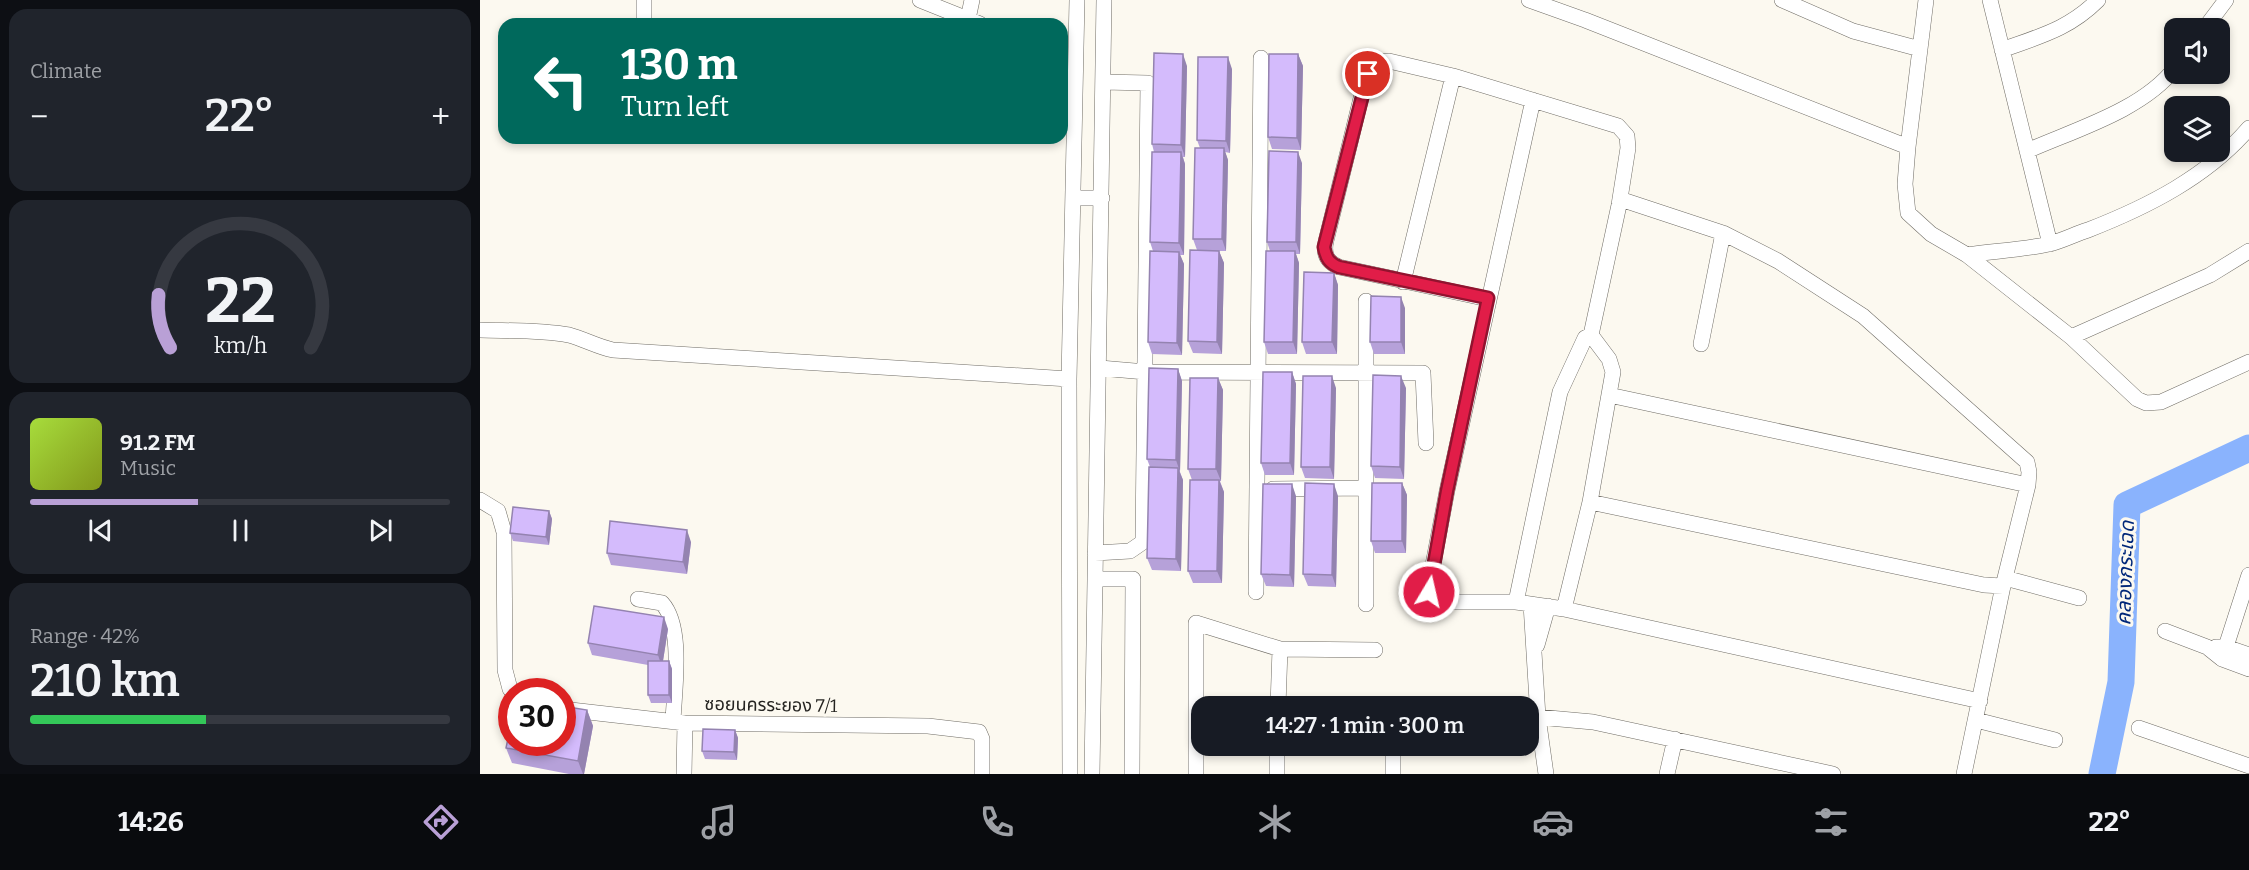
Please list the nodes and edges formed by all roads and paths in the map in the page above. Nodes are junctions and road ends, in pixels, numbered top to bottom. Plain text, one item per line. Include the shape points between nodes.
1 (644, 0) edge
2 (920, 0) edge
3 (972, 0) edge
4 (1077, 0) edge
5 (1104, 0) edge
6 (1529, 0) edge
7 (1782, 0) edge
8 (1926, 0) edge
9 (1990, 0) edge
10 (2098, 0) edge
11 (2226, 0) edge
12 (644, 18) edge
13 (964, 18) edge
14 (974, 18) edge
15 (2212, 18) edge
16 (1069, 45) edge
17 (1920, 50) junction
18 (2002, 50) junction
19 (1261, 58) dead end
20 (1453, 76) junction
21 (2164, 78) edge
22 (1103, 82) junction
23 (1533, 100) junction
24 (2249, 128) edge
25 (1908, 147) junction
26 (2027, 151) junction
27 (1073, 198) junction
28 (1102, 198) junction
29 (1620, 199) junction
30 (1723, 233) junction
31 (2050, 244) junction
32 (2249, 251) edge
33 (1967, 255) junction
34 (1403, 282) junction
35 (1488, 298) junction
36 (1366, 301) dead end
37 (480, 330) edge
38 (1591, 335) junction
39 (2071, 337) junction
40 (1701, 344) dead end
41 (2249, 362) edge
42 (1100, 368) junction
43 (1146, 372) junction
44 (1365, 372) junction
45 (1260, 373) junction
46 (1069, 379) junction
47 (1609, 394) junction
48 (1426, 443) dead end
49 (2028, 485) junction
50 (1366, 488) junction
51 (1258, 489) junction
52 (480, 500) edge
53 (1590, 502) junction
54 (1095, 553) junction
55 (2249, 575) edge
56 (1095, 579) junction
57 (2004, 582) junction
58 (1256, 592) dead end
59 (2079, 598) dead end
60 (638, 599) dead end
61 (1523, 603) junction
62 (1366, 604) dead end
63 (1548, 606) junction
64 (1564, 609) junction
65 (2165, 631) dead end
66 (1280, 649) junction
67 (1375, 650) dead end
68 (2224, 653) junction
69 (2249, 655) edge
70 (1534, 657) junction
71 (2249, 669) edge
72 (507, 678) edge
73 (1278, 696) edge
74 (1537, 696) edge
75 (1980, 701) junction
76 (576, 711) edge
77 (1539, 717) edge
78 (1976, 720) junction
79 (679, 722) junction
80 (1539, 724) edge
81 (2139, 728) dead end
82 (1675, 739) junction
83 (2055, 740) dead end
84 (1277, 756) edge
85 (1393, 756) edge
86 (2249, 766) edge
87 (1769, 767) edge
88 (684, 774) edge
89 (982, 774) edge
90 (1070, 774) edge
91 (1092, 774) edge
92 (1132, 774) edge
93 (1196, 774) edge
94 (1277, 774) edge
95 (1393, 774) edge
96 (1546, 774) edge
97 (1667, 774) edge
98 (1833, 774) edge
99 (1964, 774) edge

1 - 12 street
2 - 13 street
3 - 14 street
4 - 16 street
5 - 22 street
6 - 25 street
7 - 17 street via 1853,31
8 - 17 street
9 - 18 street
10 - 18 street via 2060,30
11 - 15 street
16 - 27 street
17 - 25 street
18 - 26 street
19 - 45 street
20 - 23 street
20 - 34 street
20 - 34 street via 1389,61 1372,65 1324,247 1334,265
21 - 26 street via 2122,109
22 - 28 street
22 - 43 street via 1148,83
23 - 29 street via 1618,126 1625,132 1628,148
23 - 35 street
24 - 31 street via 2214,163 2156,200
25 - 33 street via 1908,213 1931,234
26 - 31 street
27 - 28 street
27 - 46 street
28 - 42 street
29 - 30 street
29 - 38 street
30 - 40 street
30 - 49 street via 1778,261 1863,316 2021,454 2027,462
31 - 33 street
32 - 39 street via 2200,280
33 - 39 street
34 - 35 street
35 - 61 street via 1429,592 1430,598 1441,602
36 - 44 street
37 - 46 street via 557,333 613,350
38 - 47 street via 1609,359 1613,372
38 - 61 street via 1585,338 1560,392
39 - 41 street via 2125,389 2146,403 2161,402
42 - 43 street
42 - 54 street
43 - 45 street
43 - 54 street via 1143,542 1130,552
44 - 45 street
44 - 48 street via 1423,374
44 - 50 street
45 - 51 street
46 - 90 street
47 - 49 street
47 - 53 street
49 - 57 street
50 - 51 street
50 - 62 street
51 - 58 street
52 - 72 street via 498,511 504,532
53 - 57 street via 1984,585
53 - 64 street
54 - 56 street
55 - 68 street
56 - 91 street
56 - 92 street via 1133,579
57 - 59 street
57 - 75 street
60 - 79 street via 662,603 672,617
61 - 63 street
61 - 70 street
63 - 64 street
63 - 70 street
64 - 75 street
65 - 68 street
66 - 67 street
66 - 73 street
66 - 93 street via 1196,623
68 - 69 street
68 - 71 street
70 - 74 street
75 - 78 street
76 - 79 street, ซอยนครระยอง 7/1
77 - 82 street via 1593,722
78 - 83 street
78 - 99 street
79 - 88 street
79 - 89 street, ซอยนครระยอง 7/1 via 928,726 979,732
80 - 96 street
81 - 86 street
82 - 87 street
82 - 97 street
84 - 94 street
85 - 95 street
87 - 98 street

